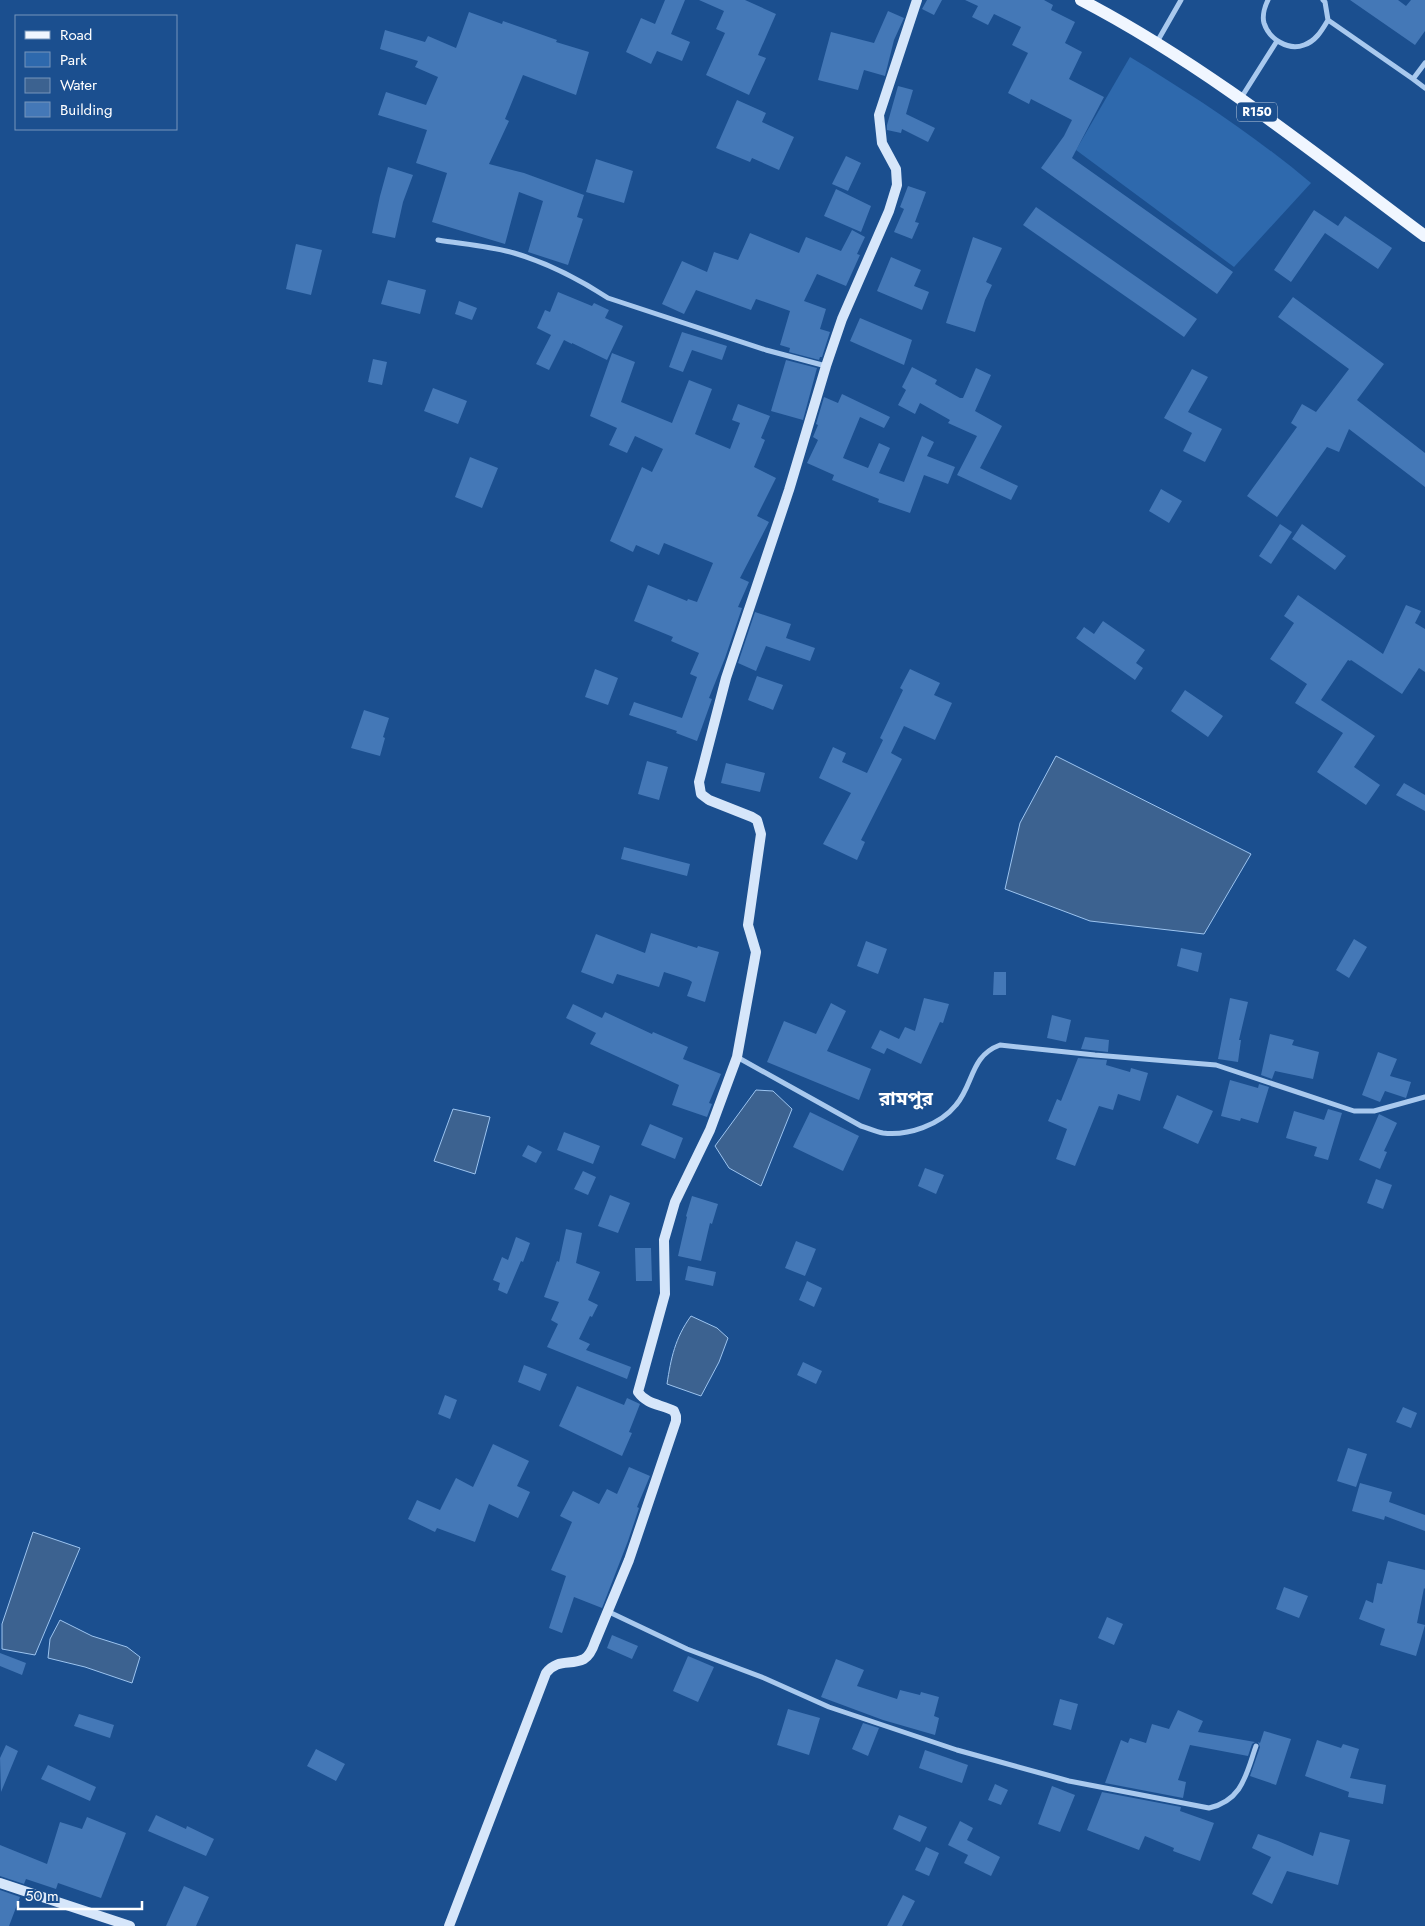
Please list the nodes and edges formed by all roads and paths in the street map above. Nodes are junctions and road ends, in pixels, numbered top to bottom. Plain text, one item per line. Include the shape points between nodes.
1 (917, 0) edge
2 (1081, 0) edge
3 (1181, 0) edge
4 (1268, 0) edge
5 (1323, 0) edge
6 (1100, 4) edge
7 (1328, 20) junction
8 (1277, 41) junction
9 (1157, 42) junction
10 (1425, 63) edge
11 (1413, 79) junction
12 (1425, 88) edge
13 (1240, 99) junction
14 (1425, 236) edge
15 (438, 240) dead end
16 (826, 366) junction
17 (737, 1057) junction
18 (1425, 1096) edge
19 (607, 1611) junction
20 (1256, 1746) dead end
21 (0, 1883) edge
22 (130, 1926) edge
23 (449, 1926) edge

1 - 16 main road via 879,115 882,143 896,169 897,185
2 - 6 main road, R150
3 - 9 street
4 - 8 street via 1264,22
5 - 7 street
6 - 9 main road, R150
7 - 8 street via 1317,37 1303,46 1288,46
7 - 11 street
8 - 13 street
9 - 13 main road, R150
10 - 11 street
11 - 12 street
13 - 14 main road, R150
15 - 16 street via 513,253 549,265 608,298 766,350
16 - 17 main road via 789,490 726,678 699,782 701,794 708,800 757,820 761,834 748,925 756,952
17 - 18 street via 861,1126 882,1133 905,1133 933,1124 957,1105 981,1057 1000,1044 1216,1066 1354,1111 1374,1111
17 - 19 main road via 710,1130 675,1202 664,1240 665,1294 638,1392 642,1398 674,1410 676,1421 629,1560
19 - 20 street via 687,1649 829,1707 957,1750 1069,1781 1209,1808 1222,1803 1242,1786
19 - 23 main road via 591,1652 584,1659 555,1664 546,1673
21 - 22 main road

